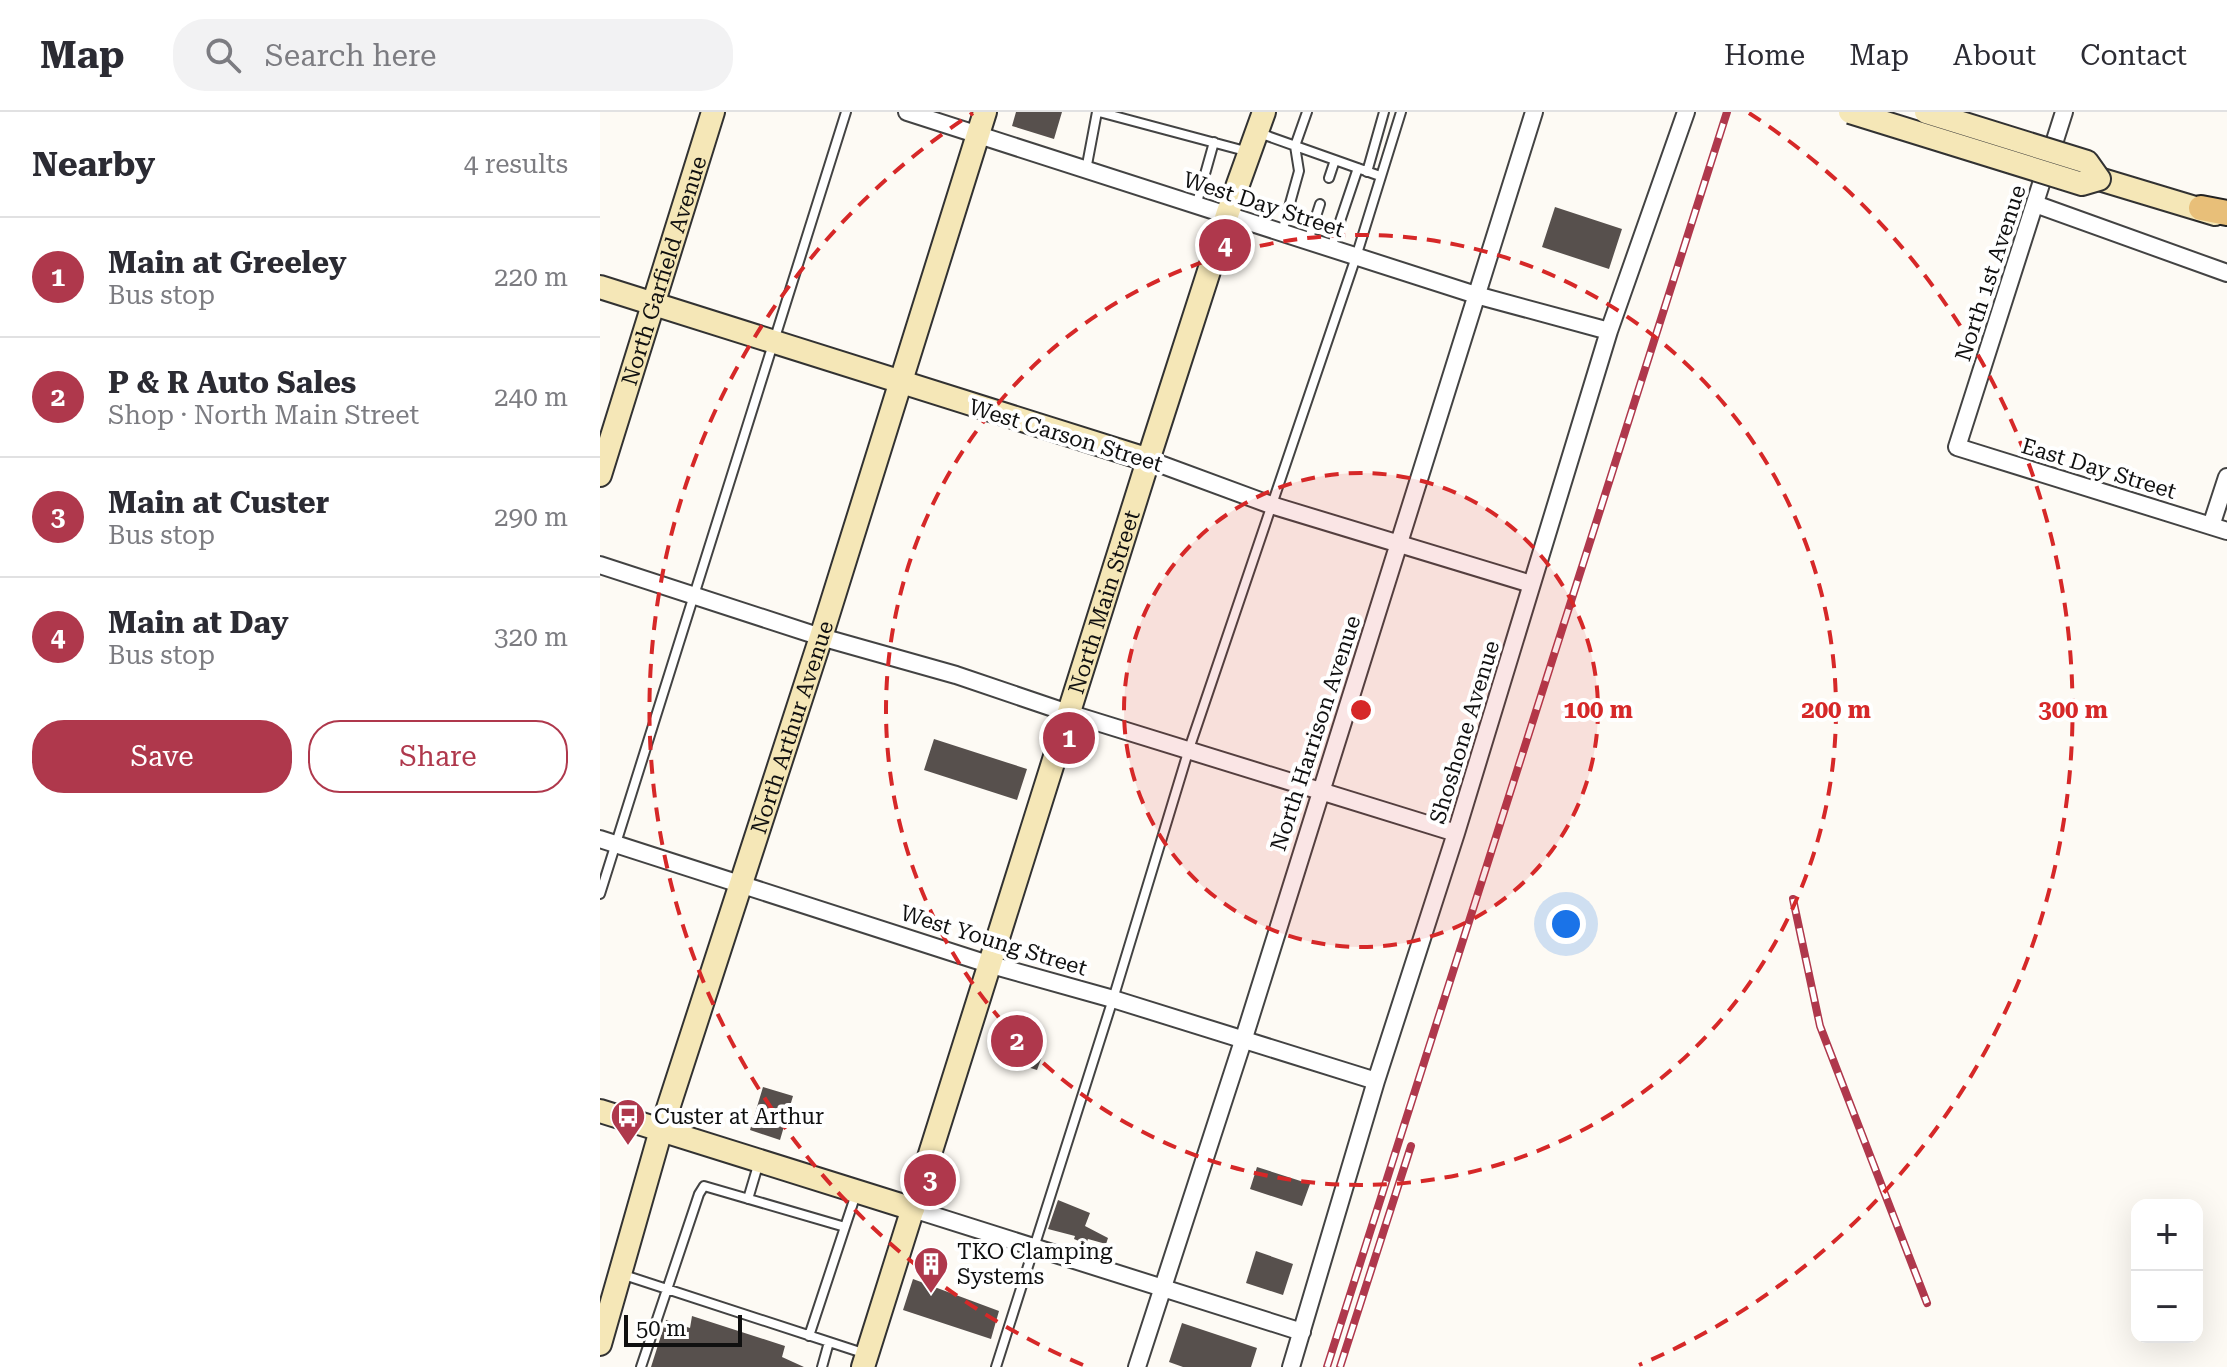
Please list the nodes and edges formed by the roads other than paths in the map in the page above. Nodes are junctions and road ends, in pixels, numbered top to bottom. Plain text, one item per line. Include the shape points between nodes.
1 (713, 112) edge
2 (846, 112) edge
3 (907, 112) edge
4 (985, 112) edge
5 (1098, 112) edge
6 (1307, 112) edge
7 (1384, 112) edge
8 (1401, 112) edge
9 (1534, 112) edge
10 (1686, 112) edge
11 (1850, 112) edge
12 (1926, 112) edge
13 (2064, 112) edge
14 (1256, 132) edge
15 (977, 136) junction
16 (1214, 142) junction
17 (1295, 146) junction
18 (1335, 160) junction
19 (1362, 170) junction
20 (1086, 171) junction
21 (1380, 176) junction
22 (1329, 178) dead end
23 (2099, 179) junction
24 (1320, 204) dead end
25 (2035, 204) junction
26 (1196, 206) junction
27 (2201, 208) junction
28 (2227, 213) edge
29 (1227, 215) junction
30 (2227, 219) edge
31 (1282, 232) junction
32 (1308, 241) junction
33 (1331, 248) junction
34 (1356, 257) junction
35 (2227, 273) edge
36 (600, 287) edge
37 (1476, 295) junction
38 (653, 304) junction
39 (1609, 331) junction
40 (774, 343) junction
41 (901, 384) junction
42 (1957, 447) joint
43 (1149, 460) junction
44 (600, 475) edge
45 (2227, 477) edge
46 (1271, 505) junction
47 (2219, 529) edge
48 (1398, 544) junction
49 (600, 565) edge
50 (1531, 584) junction
51 (694, 595) junction
52 (821, 637) junction
53 (1068, 713) junction
54 (1189, 749) junction
55 (1319, 792) junction
56 (1456, 833) junction
57 (608, 842) edge
58 (741, 884) junction
59 (600, 894) edge
60 (988, 964) junction
61 (1113, 999) junction
62 (1243, 1041) junction
63 (1376, 1081) junction
64 (600, 1111) edge
65 (661, 1130) junction
66 (759, 1162) junction
67 (857, 1192) junction
68 (748, 1199) junction
69 (913, 1209) junction
70 (845, 1227) junction
71 (1033, 1245) junction
72 (620, 1274) junction
73 (1163, 1288) junction
74 (666, 1290) junction
75 (1302, 1332) junction
76 (809, 1336) junction
77 (829, 1342) junction
78 (600, 1344) edge
79 (865, 1361) edge
80 (641, 1367) edge
81 (822, 1367) edge
82 (996, 1367) edge
83 (1137, 1367) edge
84 (1291, 1367) edge

1 - 38 main road, North Garfield Avenue
2 - 40 lane
3 - 15 street, West Day Street
4 - 15 main road, North Arthur Avenue
5 - 16 lane
5 - 20 lane
6 - 17 lane
7 - 19 lane
8 - 21 lane
9 - 37 street, North Harrison Avenue
10 - 39 street, Shoshone Avenue
11 - 23 main road, bridge via 2082,184
12 - 23 main road, bridge via 2087,162
13 - 25 street, North 1st Avenue
14 - 16 lane
14 - 17 lane
14 - 29 main road, North Main Street
15 - 20 street, West Day Street
15 - 41 main road, North Arthur Avenue
16 - 26 lane
17 - 18 lane
17 - 31 lane via 1299,171
18 - 19 lane
18 - 22 lane
19 - 21 lane
19 - 33 lane
20 - 26 street, West Day Street
21 - 34 lane
23 - 27 main road
24 - 32 lane
25 - 35 street
25 - 42 street, North 1st Avenue
26 - 29 street, West Day Street
27 - 28 main road
27 - 30 main road
29 - 31 street, West Day Street
29 - 43 main road, North Main Street
31 - 32 street, West Day Street
32 - 33 street, West Day Street
33 - 34 street, West Day Street
34 - 37 street, West Day Street
34 - 46 lane
36 - 38 main road, West Carson Street
37 - 39 street, West Day Street
37 - 48 street, North Harrison Avenue
38 - 40 main road, West Carson Street
38 - 44 main road, North Garfield Avenue
39 - 50 street, Shoshone Avenue
40 - 41 main road, West Carson Street
40 - 51 lane
41 - 43 main road, West Carson Street
41 - 52 main road, North Arthur Avenue
42 - 47 street, East Day Street
43 - 46 street, West Carson Street
43 - 53 main road, North Main Street
45 - 47 street
46 - 48 street, West Carson Street
46 - 54 lane
48 - 50 street, West Carson Street
48 - 55 street, North Harrison Avenue
49 - 51 street
50 - 56 street, Shoshone Avenue
51 - 52 street
51 - 57 lane
52 - 53 street
52 - 58 main road, North Arthur Avenue
53 - 54 street
53 - 60 main road, North Main Street
54 - 55 street
54 - 61 lane
55 - 56 street
55 - 62 street, North Harrison Avenue
56 - 63 street, Shoshone Avenue
57 - 58 street, West Young Street
57 - 59 lane
58 - 60 street, West Young Street
58 - 65 main road, North Arthur Avenue
60 - 61 street, West Young Street
60 - 69 main road, North Main Street
61 - 62 street, West Young Street
61 - 71 lane
62 - 63 street, West Young Street
62 - 73 street, North Harrison Avenue
63 - 75 street, Shoshone Avenue
64 - 65 main road
65 - 66 main road
65 - 72 main road, North Arthur Avenue
66 - 67 main road
66 - 68 lane
67 - 69 main road
67 - 70 lane
68 - 70 lane
68 - 74 lane via 704,1186
69 - 71 street
69 - 79 main road, North Main Street
70 - 76 lane
71 - 73 street
71 - 82 lane
72 - 74 lane
72 - 78 main road, North Arthur Avenue
73 - 75 street
73 - 83 street, North Harrison Avenue
74 - 76 lane
74 - 80 lane
75 - 84 street, Shoshone Avenue
76 - 77 lane
77 - 79 lane
77 - 81 lane

